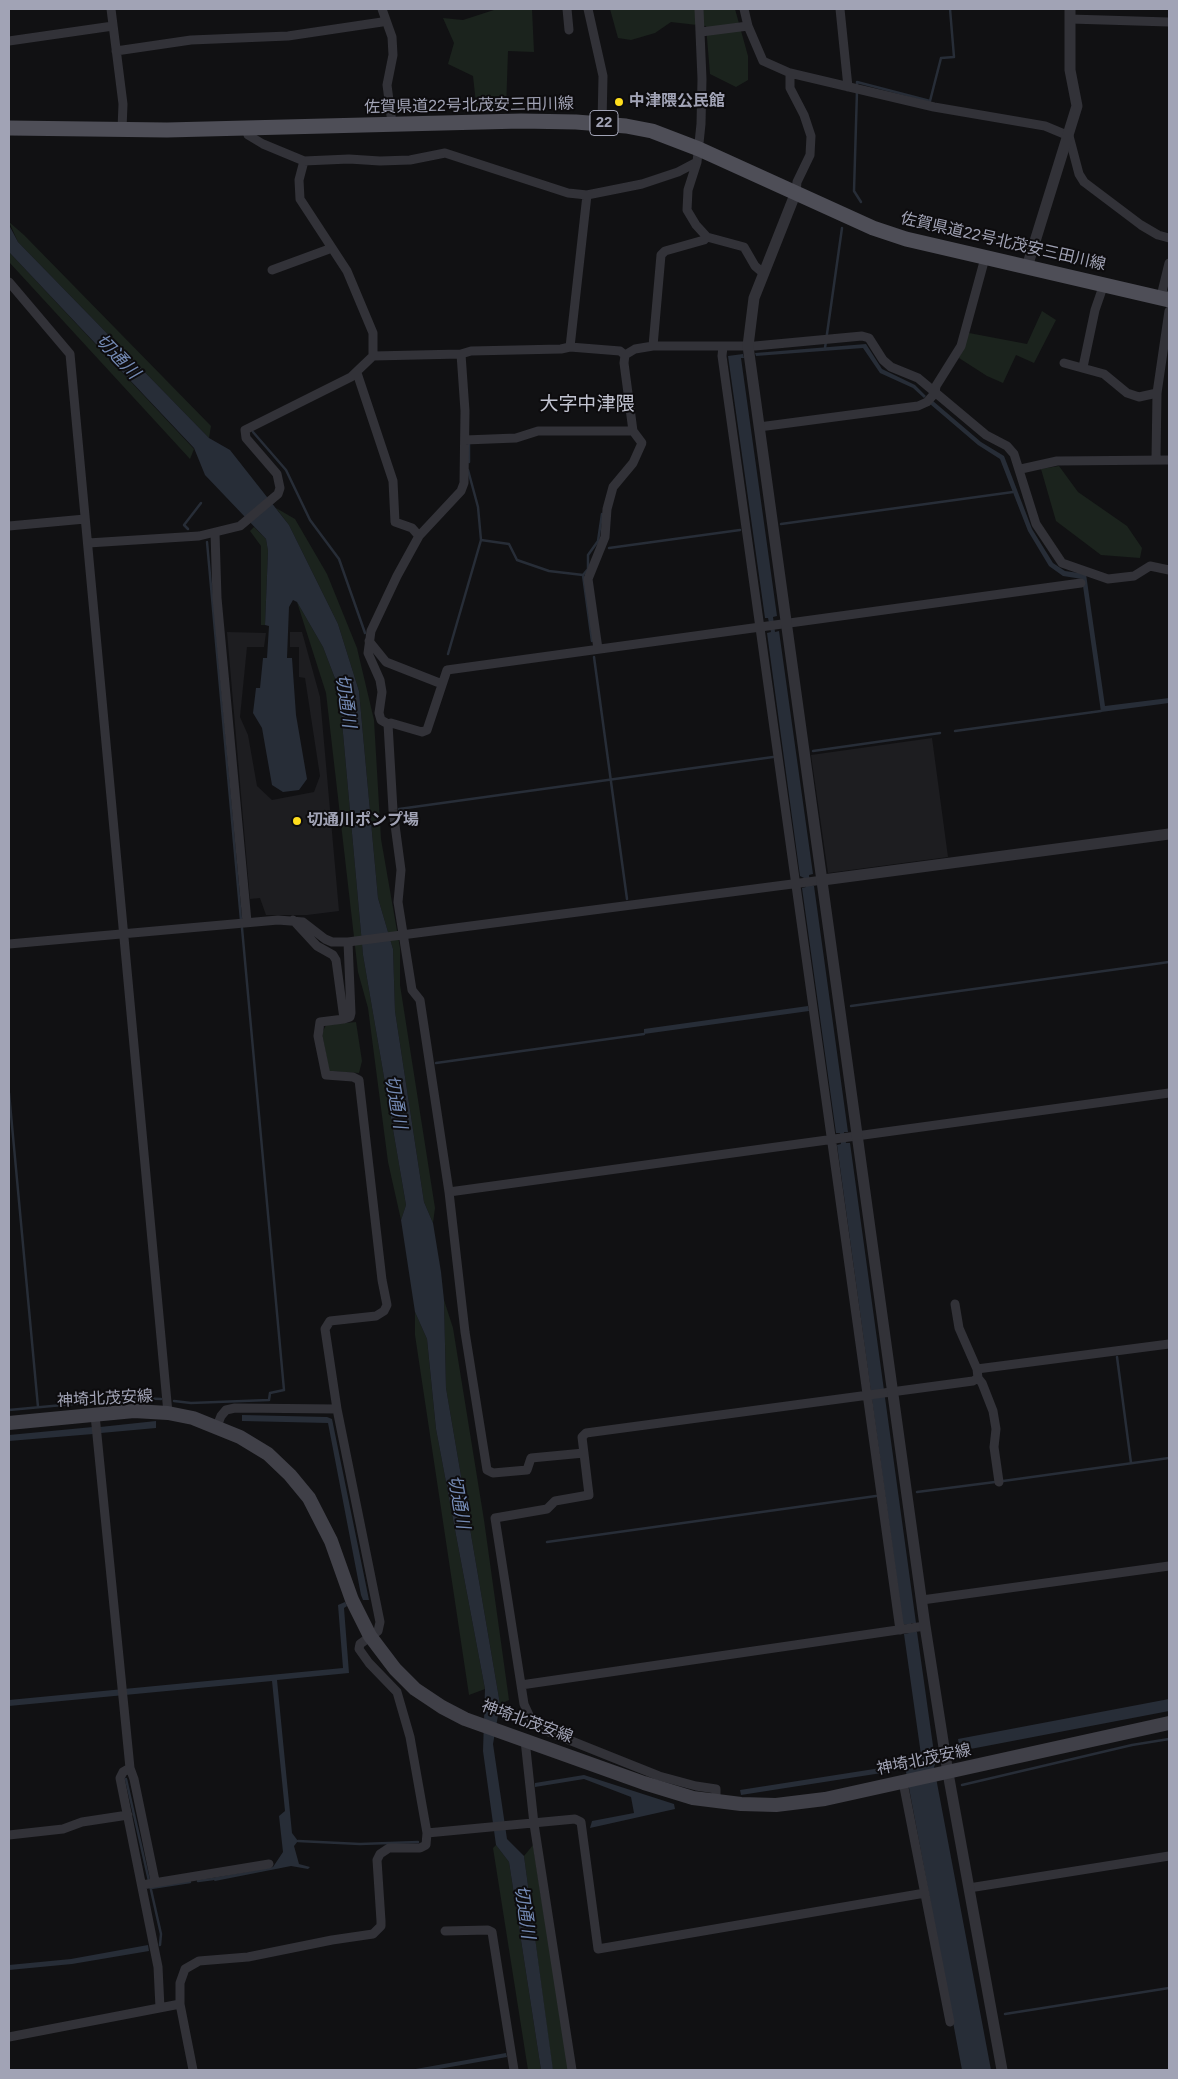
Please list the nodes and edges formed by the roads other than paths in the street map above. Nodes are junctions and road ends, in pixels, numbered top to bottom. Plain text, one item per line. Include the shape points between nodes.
1 (111, 9) edge
2 (382, 9) edge
3 (567, 9) edge
4 (588, 9) edge
5 (699, 9) edge
6 (744, 9) edge
7 (840, 9) edge
8 (1070, 14) edge
9 (385, 19) junction
10 (1169, 22) edge
11 (113, 26) junction
12 (748, 26) junction
13 (569, 30) dead end
14 (701, 32) junction
15 (9, 41) edge
16 (116, 51) junction
17 (790, 73) junction
18 (848, 87) junction
19 (392, 123) junction
20 (602, 123) junction
21 (9, 128) edge
22 (246, 128) junction
23 (122, 129) junction
24 (1069, 136) junction
25 (698, 156) junction
26 (304, 161) junction
27 (796, 192) junction
28 (587, 195) junction
29 (707, 237) junction
30 (1169, 238) edge
31 (332, 248) junction
32 (985, 258) junction
33 (1169, 262) edge
34 (1027, 267) junction
35 (272, 270) dead end
36 (762, 272) junction
37 (9, 282) edge
38 (1104, 284) junction
39 (1169, 299) edge
40 (1169, 311) edge
41 (570, 346) junction
42 (652, 346) junction
43 (723, 346) junction
44 (748, 346) junction
45 (461, 354) junction
46 (625, 355) junction
47 (373, 356) junction
48 (1064, 363) dead end
49 (1083, 367) junction
50 (357, 373) junction
51 (1162, 387) edge
52 (931, 398) junction
53 (759, 427) junction
54 (633, 431) junction
55 (465, 440) junction
56 (1156, 459) junction
57 (1169, 460) edge
58 (1020, 469) junction
59 (85, 519) junction
60 (9, 526) edge
61 (215, 533) junction
62 (419, 536) junction
63 (88, 543) junction
64 (1169, 570) edge
65 (1082, 583) dead end
66 (773, 625) junction
67 (369, 641) junction
68 (598, 649) junction
69 (442, 684) junction
70 (388, 724) junction
71 (1169, 834) edge
72 (823, 880) junction
73 (803, 882) junction
74 (293, 920) junction
75 (247, 922) junction
76 (124, 934) junction
77 (402, 935) junction
78 (349, 942) junction
79 (9, 944) edge
80 (344, 1019) junction
81 (1169, 1093) edge
82 (843, 1137) junction
83 (449, 1192) junction
84 (955, 1304) dead end
85 (1169, 1344) edge
86 (978, 1373) junction
87 (889, 1392) junction
88 (868, 1395) junction
89 (337, 1409) junction
90 (168, 1413) junction
91 (9, 1423) edge
92 (96, 1425) junction
93 (217, 1426) junction
94 (584, 1453) junction
95 (999, 1482) dead end
96 (1169, 1566) edge
97 (922, 1600) junction
98 (925, 1626) junction
99 (907, 1629) junction
100 (370, 1636) junction
101 (521, 1685) junction
102 (1169, 1724) edge
103 (525, 1740) junction
104 (130, 1768) junction
105 (944, 1774) junction
106 (903, 1782) junction
107 (716, 1802) junction
108 (128, 1815) junction
109 (534, 1824) junction
110 (427, 1833) junction
111 (9, 1835) edge
112 (1169, 1856) edge
113 (269, 1864) dead end
114 (149, 1883) junction
115 (969, 1888) junction
116 (925, 1893) junction
117 (445, 1931) dead end
118 (180, 2004) junction
119 (160, 2008) junction
120 (950, 2022) dead end
121 (9, 2037) edge
122 (193, 2070) edge
123 (514, 2070) edge
124 (572, 2070) edge
125 (1002, 2070) edge

1 - 11 street
2 - 9 street
3 - 13 street
4 - 20 street via 603,76
5 - 14 street
6 - 12 street
7 - 18 street
8 - 10 street
8 - 24 street via 1070,70 1077,106
9 - 16 street via 288,36 191,40
9 - 19 street via 392,46 387,85
11 - 15 street
11 - 16 street
12 - 14 street
12 - 17 street via 763,61
14 - 25 street
16 - 23 street via 123,104
17 - 18 street
17 - 27 street via 790,88 811,136 810,155 797,182
18 - 24 street via 934,107 1046,126
19 - 20 main road, 佐賀県道22号北茂安三田川線 / 22
19 - 22 main road, 佐賀県道22号北茂安三田川線 / 22
20 - 25 main road, 佐賀県道22号北茂安三田川線 / 22 via 652,131
21 - 23 main road, 佐賀県道22号北茂安三田川線 / 22
22 - 23 main road, 佐賀県道22号北茂安三田川線 / 22
22 - 26 street via 248,135 263,144
24 - 30 street via 1084,182 1141,225
24 - 34 street
25 - 27 main road, 佐賀県道22号北茂安三田川線 / 22
25 - 28 street via 678,172 642,184
25 - 29 street via 688,190 687,210
26 - 28 street via 390,161 445,153 568,193
26 - 31 street via 299,180 300,199
27 - 32 main road, 佐賀県道22号北茂安三田川線 / 22 via 873,228
27 - 36 street
28 - 41 street
29 - 36 street via 744,247
29 - 42 street via 661,255
31 - 35 street
31 - 47 street via 347,271 369,320 373,333
32 - 34 main road, 佐賀県道22号北茂安三田川線 / 22
32 - 52 street via 961,346
33 - 39 street via 1162,292
34 - 38 main road, 佐賀県道22号北茂安三田川線 / 22
36 - 44 street via 754,298
37 - 59 street via 70,354
38 - 39 main road, 佐賀県道22号北茂安三田川線 / 22
38 - 49 street
40 - 51 street
41 - 45 street
41 - 46 street
42 - 43 street
42 - 46 street via 635,349
43 - 44 street
43 - 66 street via 722,356
44 - 52 street via 862,336 869,338 882,360 891,367 918,378
44 - 53 street
45 - 47 street
45 - 55 street
46 - 54 street
47 - 50 street
48 - 49 street
49 - 51 street via 1104,374 1128,393 1139,397
50 - 61 street via 245,430 246,438 277,474 280,488 278,494 240,526
50 - 62 street via 393,481 395,522 412,528
51 - 56 street
52 - 53 street via 918,406
52 - 58 street via 1007,446
53 - 66 street
54 - 55 street via 538,431 516,438
54 - 68 street via 642,443 633,463 613,487 605,537 588,579
55 - 62 street via 461,491
56 - 57 street
56 - 58 street via 1057,461
58 - 64 street via 1036,524 1062,563 1108,579 1134,576 1150,566
59 - 60 street
59 - 63 street
61 - 63 street
61 - 75 street via 217,598
62 - 67 street via 396,576
63 - 76 street
65 - 66 street
66 - 68 street
66 - 72 street
66 - 73 street
67 - 69 street via 386,662
67 - 70 street via 368,653 382,692 379,713 381,720
68 - 69 street via 448,670
69 - 70 street via 427,730 422,732
70 - 77 street via 393,810 401,870 398,902
71 - 72 street
72 - 73 street
72 - 82 street
73 - 77 street
73 - 82 street
74 - 75 street
74 - 78 street via 303,922 332,942
74 - 80 street via 317,946 336,960
75 - 76 street
76 - 79 street
76 - 90 street
77 - 78 street
77 - 83 street via 412,990 420,1000
78 - 80 street via 351,1013 350,1018
80 - 89 street via 320,1022 318,1036 326,1075 359,1080 387,1305 384,1312 376,1316 326,1324
81 - 82 street
82 - 83 street
82 - 87 street
82 - 88 street
83 - 94 street via 465,1332 488,1470 493,1473 527,1470 531,1458
84 - 86 street via 958,1328
85 - 86 street
86 - 87 street via 973,1381
86 - 95 street via 993,1411
87 - 88 street
87 - 97 street
88 - 94 street via 586,1433 582,1437
88 - 99 street
89 - 93 street via 235,1408 220,1416
89 - 100 street via 380,1622 378,1631
90 - 92 main road, 神埼北茂安線 via 134,1411
90 - 93 main road, 神埼北茂安線
91 - 92 main road, 神埼北茂安線
92 - 104 street
93 - 100 main road, 神埼北茂安線 via 268,1454 309,1498 331,1541 355,1607
94 - 101 street via 589,1495 556,1501 547,1509 495,1518
96 - 97 street
97 - 98 street
98 - 99 street
98 - 105 street
99 - 101 street
100 - 103 main road, 神埼北茂安線 via 395,1669 442,1707
100 - 110 street via 359,1649 397,1692 410,1737
101 - 107 street via 524,1704 534,1726 659,1776 716,1789
102 - 105 main road, 神埼北茂安線
103 - 107 main road, 神埼北茂安線 via 644,1783
103 - 109 street
104 - 108 street via 120,1778
104 - 114 street
105 - 106 main road, 神埼北茂安線
105 - 115 street
106 - 107 main road, 神埼北茂安線 via 786,1804
106 - 116 street
108 - 111 street via 82,1822 63,1829
108 - 114 street
109 - 110 street
109 - 116 street via 575,1819 582,1822 598,1949
109 - 124 street
110 - 118 street via 426,1844 420,1848 389,1848 380,1854 377,1860 381,1926 374,1934 190,1964 182,1974
112 - 115 street
113 - 114 street
114 - 119 street
115 - 125 street
116 - 120 street
117 - 123 street via 492,1932
118 - 119 street
118 - 122 street
119 - 121 street

